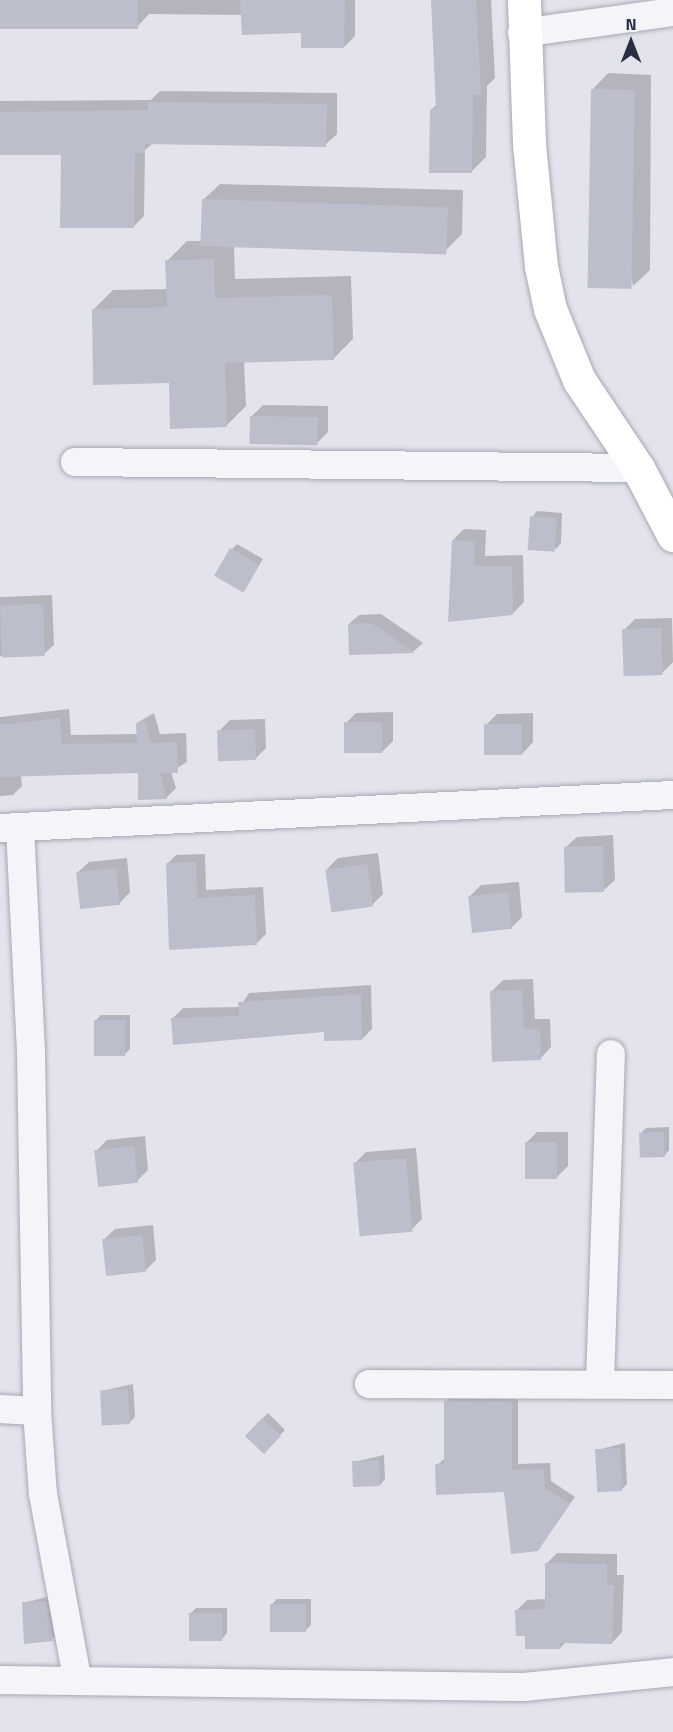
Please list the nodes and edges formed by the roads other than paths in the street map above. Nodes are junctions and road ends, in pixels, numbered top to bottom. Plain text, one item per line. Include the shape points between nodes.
1 (524, 0) edge
2 (673, 12) edge
3 (522, 33) junction
4 (75, 462) dead end
5 (638, 468) junction
6 (673, 535) edge
7 (673, 795) edge
8 (10, 827) edge
9 (611, 1054) dead end
10 (600, 1383) junction
11 (369, 1384) dead end
12 (673, 1385) edge
13 (0, 1409) edge
14 (37, 1411) junction
15 (673, 1672) edge
16 (77, 1677) junction
17 (0, 1680) edge

1 - 3 street
2 - 3 street
3 - 5 street via 535,217 550,309 579,380
4 - 5 street
5 - 6 street
7 - 8 street
8 - 14 street via 30,1021
9 - 10 street
10 - 11 street
10 - 12 street
13 - 14 street
14 - 16 street via 43,1494
15 - 16 street via 524,1688
16 - 17 street

